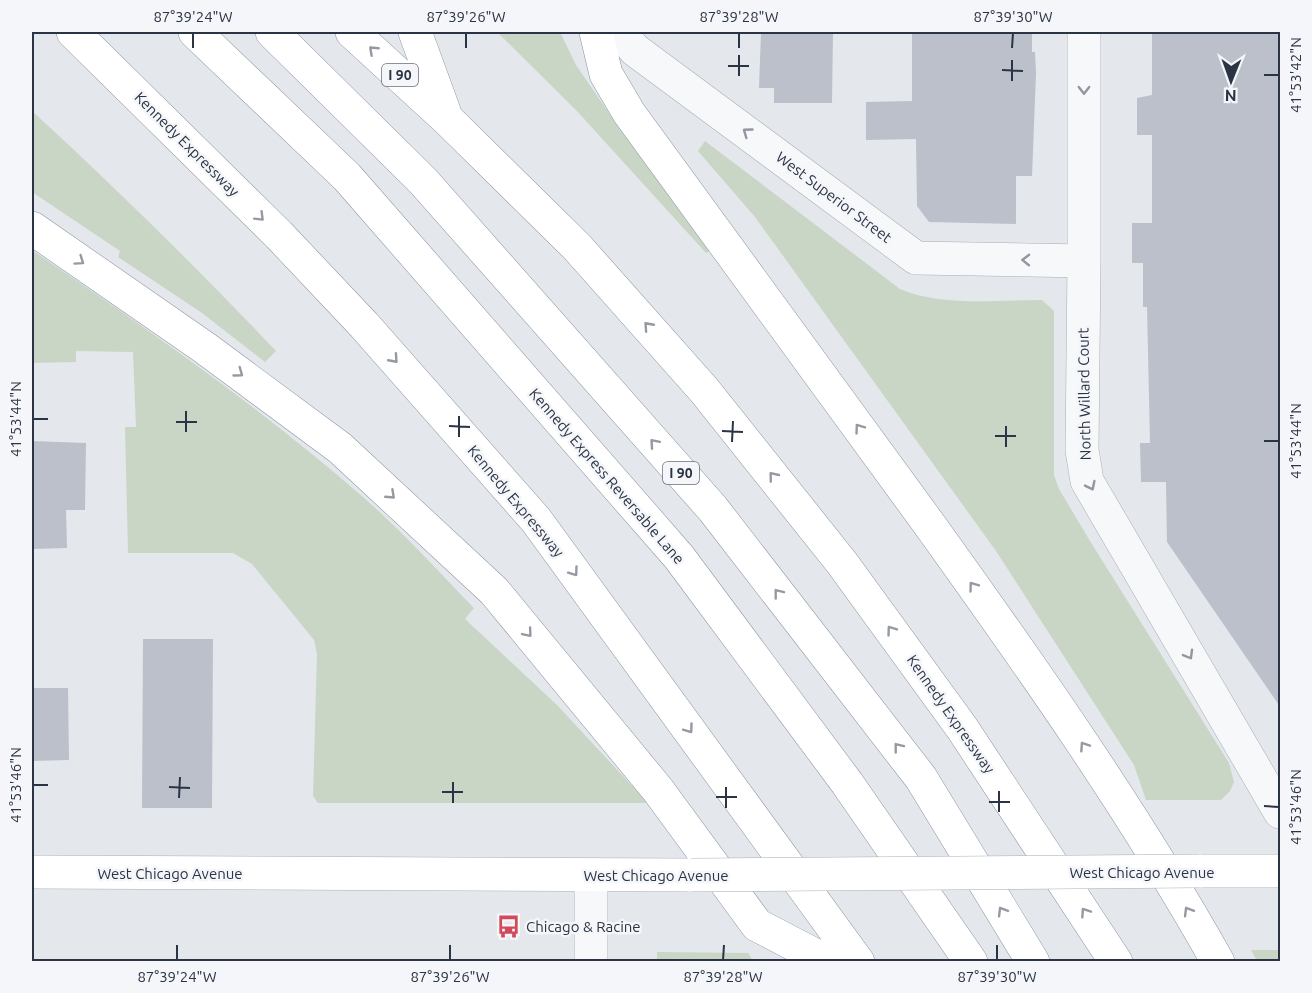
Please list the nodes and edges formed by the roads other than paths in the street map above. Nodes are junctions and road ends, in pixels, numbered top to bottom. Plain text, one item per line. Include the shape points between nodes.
1 (195, 32) edge
2 (272, 32) edge
3 (352, 32) edge
4 (415, 32) edge
5 (596, 32) edge
6 (620, 32) edge
7 (1084, 32) edge
8 (72, 35) edge
9 (447, 118) junction
10 (32, 228) edge
11 (1084, 261) junction
12 (1281, 812) edge
13 (1281, 871) edge
14 (32, 872) edge
15 (591, 875) junction
16 (591, 962) edge
17 (828, 962) edge
18 (858, 962) edge
19 (971, 962) edge
20 (1033, 962) edge
21 (1116, 962) edge
22 (1218, 962) edge

1 - 19 main road, Kennedy Express Reversable Lane via 347,177 679,557 847,783
20 -> 2 main road, I 90 via 921,778 713,509 423,181
9 -> 3 main road, Kennedy Expressway / I 90
4 - 9 main road
22 -> 5 main road via 1139,830 1026,660 629,113 606,74
11 -> 6 street, West Superior Street via 916,258 635,50
7 -> 11 street, North Willard Court
8 -> 18 main road, Kennedy Expressway via 279,235 536,520
21 -> 9 main road, Kennedy Expressway / I 90 via 962,728 806,517 704,390 577,247
10 -> 17 main road via 340,448 494,591 658,790 757,925
11 -> 12 street, North Willard Court via 1082,450 1087,481
13 - 15 main road, West Chicago Avenue, bridge
14 - 15 main road, West Chicago Avenue
15 - 16 street

